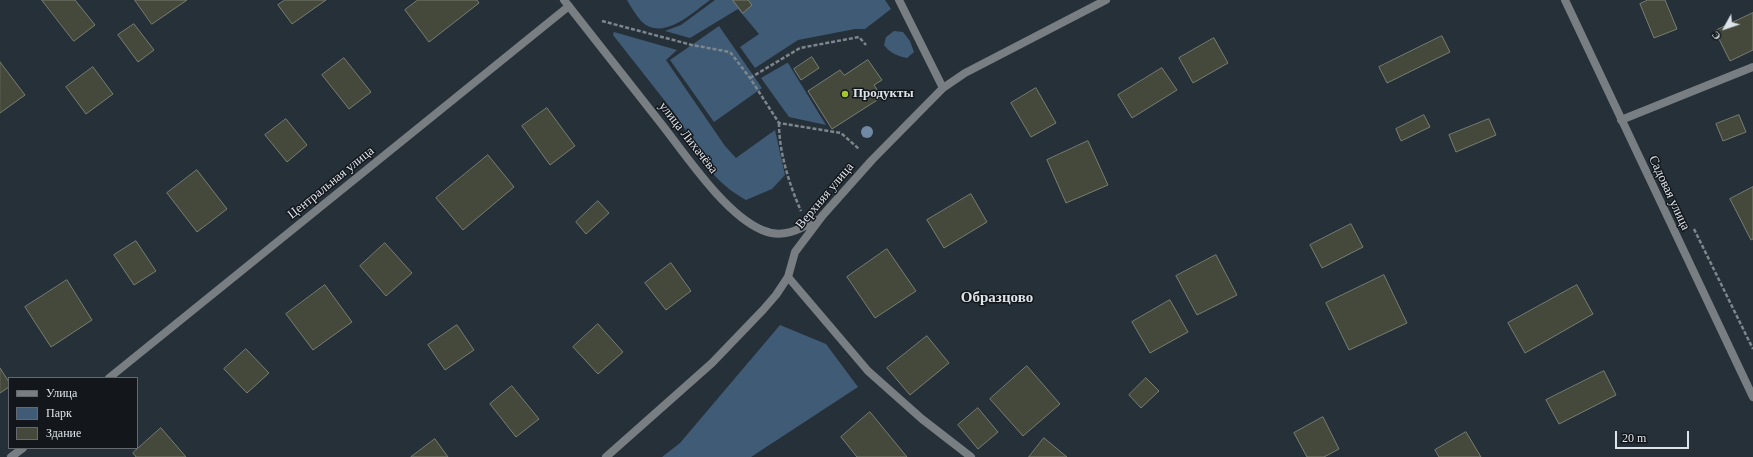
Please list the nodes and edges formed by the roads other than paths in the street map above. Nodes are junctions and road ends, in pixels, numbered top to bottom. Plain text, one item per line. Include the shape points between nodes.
1 (899, 0) edge
2 (1106, 0) edge
3 (1565, 0) edge
4 (566, 3) edge
5 (1753, 67) edge
6 (943, 88) junction
7 (1621, 120) junction
8 (822, 215) junction
9 (788, 276) junction
10 (110, 377) edge
11 (1753, 396) edge
12 (22, 449) edge
13 (12, 457) edge
14 (606, 457) edge
15 (971, 457) edge

1 - 6 street
2 - 6 street, Верхняя улица via 965,73
3 - 7 street, Садовая улица
4 - 8 street, улица Лихачёва via 714,191 750,224 764,231 790,233
4 - 10 street, Центральная улица
5 - 7 street
6 - 8 street, Верхняя улица
7 - 11 street, Садовая улица
8 - 9 street, Верхняя улица via 795,252
9 - 14 street, Верхняя улица via 763,310 712,363
9 - 15 street via 868,371 922,419
12 - 13 street

